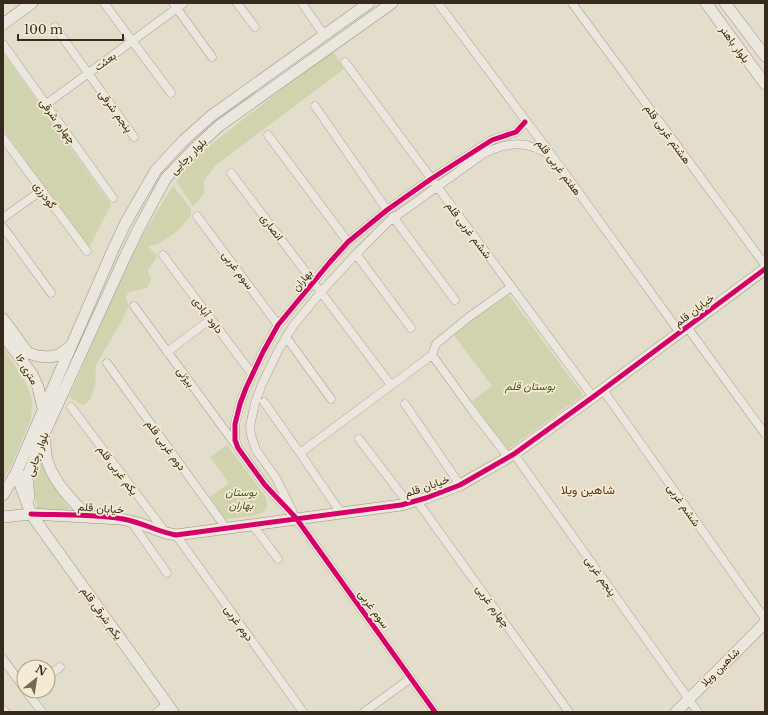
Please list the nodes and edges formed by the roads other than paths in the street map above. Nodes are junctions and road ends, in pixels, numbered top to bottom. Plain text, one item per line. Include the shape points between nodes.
1 (32, 3) edge
2 (104, 3) edge
3 (184, 3) edge
4 (237, 3) edge
5 (302, 3) edge
6 (369, 3) edge
7 (392, 3) edge
8 (438, 3) edge
9 (572, 3) edge
10 (706, 3) edge
11 (726, 3) edge
12 (175, 6) edge
13 (3, 24) edge
14 (55, 27) dead end
15 (255, 28) dead end
16 (324, 35) junction
17 (132, 41) junction
18 (3, 44) edge
19 (765, 56) edge
20 (212, 58) dead end
21 (345, 62) dead end
22 (88, 73) junction
23 (765, 84) edge
24 (171, 93) dead end
25 (45, 105) junction
26 (315, 106) dead end
27 (525, 122) junction
28 (268, 135) dead end
29 (134, 136) dead end
30 (3, 138) edge
31 (552, 157) junction
32 (156, 170) junction
33 (231, 172) dead end
34 (166, 178) junction
35 (431, 179) junction
36 (437, 187) junction
37 (42, 190) junction
38 (113, 198) dead end
39 (387, 210) junction
40 (197, 216) dead end
41 (393, 217) junction
42 (3, 218) edge
43 (3, 228) edge
44 (348, 242) junction
45 (87, 251) dead end
46 (356, 254) junction
47 (163, 255) dead end
48 (765, 265) edge
49 (765, 269) edge
50 (314, 282) junction
51 (511, 287) junction
52 (321, 292) junction
53 (51, 293) dead end
54 (455, 300) dead end
55 (134, 306) dead end
56 (3, 319) edge
57 (211, 319) junction
58 (278, 325) junction
59 (411, 328) dead end
60 (683, 330) junction
61 (3, 334) edge
62 (286, 337) junction
63 (71, 346) junction
64 (167, 352) junction
65 (432, 355) junction
66 (106, 363) dead end
67 (252, 374) junction
68 (391, 385) junction
69 (602, 390) junction
70 (593, 397) junction
71 (331, 399) dead end
72 (264, 402) dead end
73 (405, 404) dead end
74 (71, 407) dead end
75 (43, 408) junction
76 (45, 432) junction
77 (765, 434) edge
78 (359, 439) dead end
79 (238, 448) junction
80 (300, 453) junction
81 (511, 455) junction
82 (16, 473) junction
83 (28, 477) junction
84 (276, 478) junction
85 (265, 485) junction
86 (460, 485) junction
87 (3, 495) edge
88 (413, 502) junction
89 (31, 514) junction
90 (341, 514) junction
91 (87, 516) junction
92 (3, 517) edge
93 (296, 518) junction
94 (130, 520) junction
95 (252, 524) junction
96 (226, 528) junction
97 (171, 534) junction
98 (278, 559) dead end
99 (167, 573) dead end
100 (765, 619) edge
101 (765, 623) edge
102 (3, 660) edge
103 (60, 667) dead end
104 (56, 670) edge
105 (16, 677) edge
106 (411, 678) junction
107 (33, 699) edge
108 (689, 699) junction
109 (170, 708) edge
110 (3, 709) edge
111 (5, 712) edge
112 (42, 712) edge
113 (157, 712) edge
114 (303, 712) edge
115 (364, 712) edge
116 (435, 712) edge
117 (569, 712) edge
118 (676, 712) edge
119 (698, 712) edge

1 - 13 main road
2 - 17 street
3 - 12 street, بعثت
4 - 15 street
5 - 16 street
6 - 16 main road, بلوار رجایی
7 - 34 main road, بلوار رجایی via 219,126
8 - 27 street, هفتم غربی قلم
9 - 48 street, هشتم غربی قلم
10 - 23 main road, بلوار باهنر
11 - 19 main road, بلوار باهنر
12 - 17 street, بعثت
12 - 20 street
14 - 22 street, پنجم شرقی
16 - 32 main road, بلوار رجایی via 211,116
17 - 22 street, بعثت
17 - 24 street
18 - 25 street, چهارم شرقی
21 - 35 street, ششم غربی قلم
22 - 25 street, بعثت
22 - 29 street, پنجم شرقی
25 - 38 street, چهارم شرقی
26 - 39 street
27 - 31 street, هفتم غربی قلم
27 - 35 street, بهاران via 516,132 492,140
28 - 44 street
30 - 37 street, گودرزی
31 - 36 street, بهاران via 530,145 496,148 483,154
31 - 60 street, هفتم غربی قلم
32 - 34 main road
32 - 63 main road, بلوار رجایی via 126,222
33 - 50 street, انصاری
34 - 76 main road, بلوار رجایی via 140,226
35 - 36 street, ششم غربی قلم
35 - 39 street, بهاران
36 - 41 street, بهاران
36 - 51 street, ششم غربی قلم
37 - 42 street
37 - 45 street, گودرزی
39 - 44 street, بهاران
40 - 58 street, سوم غربی
41 - 46 street, بهاران
41 - 54 street
43 - 53 street
44 - 50 street, بهاران
46 - 52 street, بهاران
46 - 59 street
47 - 57 street, داود آبادی
49 - 60 main road, خیابان قلم
50 - 52 street, انصاری
50 - 58 street, بهاران
51 - 65 street via 436,344
51 - 70 street, ششم غربی قلم
52 - 62 street, بهاران
52 - 68 street
55 - 64 street, بیژنی
56 - 63 main road, ۱۶ متری via 28,353 49,357
57 - 64 street
57 - 67 street, داود آبادی
58 - 67 street, بهاران
60 - 69 main road, خیابان قلم
60 - 77 street, هفتم غربی قلم
61 - 75 main road, ۱۶ متری via 32,374
62 - 71 street
62 - 84 street, بهاران via 262,384 250,426 256,450
63 - 75 main road, بلوار رجایی
64 - 79 street, بیژنی
65 - 68 street
65 - 81 street, پنجم غربی via 472,410
66 - 96 street, دوم غربی قلم
67 - 79 street, بهاران via 236,420 234,433
68 - 80 street
69 - 70 main road, خیابان قلم
69 - 100 street, ششم غربی
70 - 81 main road, خیابان قلم
72 - 80 street
73 - 86 street
74 - 97 street, یکم غربی قلم
75 - 82 main road, بلوار رجایی
76 - 83 main road, بلوار رجایی
76 - 91 main road via 46,455 53,475
78 - 88 street
79 - 85 street, بهاران
80 - 90 street
81 - 86 main road, خیابان قلم
81 - 108 street, پنجم غربی
82 - 83 main road
82 - 87 main road
82 - 89 main road, بلوار رجایی
83 - 89 main road, بلوار رجایی
84 - 85 street via 274,486
84 - 93 street, بهاران
85 - 93 street, بهاران
86 - 88 main road, خیابان قلم
88 - 90 main road, خیابان قلم
88 - 117 street, چهارم غربی
89 - 91 main road, خیابان قلم
89 - 92 main road, خیابان قلم
89 - 109 main road, یکم شرقی قلم
90 - 93 main road, خیابان قلم
91 - 94 main road, خیابان قلم
93 - 95 main road, خیابان قلم
93 - 106 street, سوم غربی
94 - 97 main road, خیابان قلم
94 - 99 street
95 - 96 main road, خیابان قلم
95 - 98 street
96 - 97 main road, خیابان قلم
97 - 114 street, دوم غربی
101 - 108 main road, شاهین ویلا
102 - 105 street
103 - 104 street
106 - 115 street
106 - 116 street, سوم غربی
107 - 112 street
108 - 118 main road, شاهین ویلا
108 - 119 street, پنجم غربی
109 - 113 street
110 - 111 street

